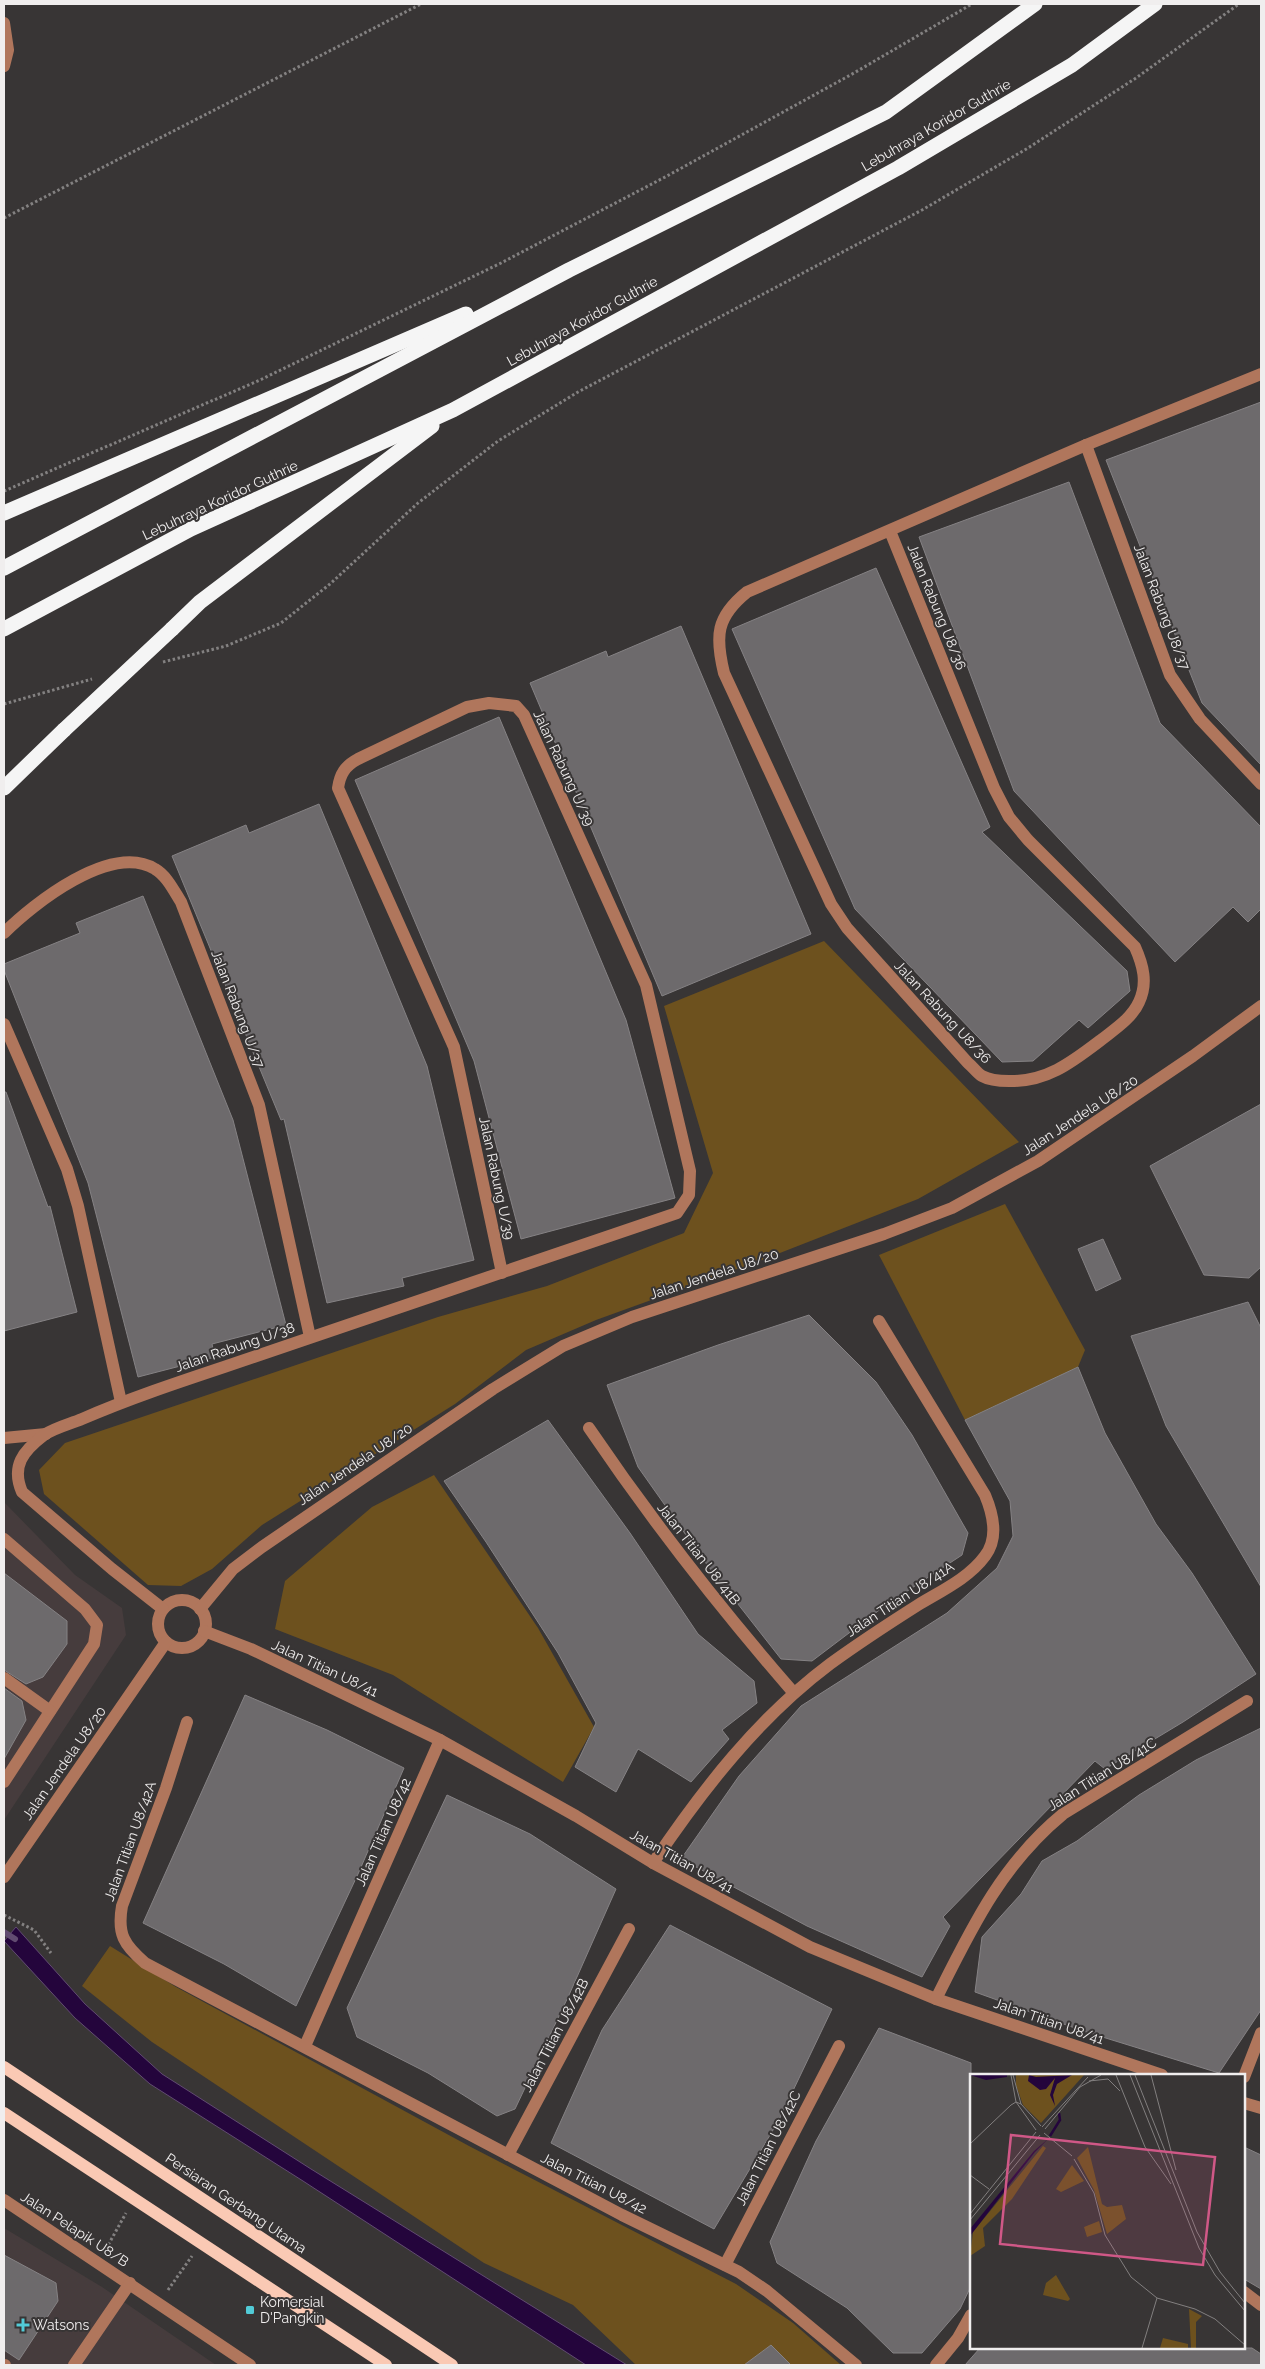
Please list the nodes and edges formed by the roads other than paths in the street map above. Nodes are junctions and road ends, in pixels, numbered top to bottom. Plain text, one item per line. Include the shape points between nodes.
1 (1035, 4) edge
2 (1156, 4) edge
3 (4, 23) edge
4 (4, 66) edge
5 (569, 270) junction
6 (1261, 374) edge
7 (453, 410) junction
8 (1086, 445) junction
9 (4, 512) edge
10 (890, 531) junction
11 (4, 568) edge
12 (4, 629) edge
13 (1261, 784) edge
14 (4, 788) edge
15 (4, 933) edge
16 (1261, 1006) edge
17 (4, 1024) edge
18 (677, 1214) joint
19 (502, 1273) junction
20 (879, 1320) dead end
21 (310, 1337) junction
22 (121, 1402) junction
23 (589, 1428) dead end
24 (46, 1434) junction
25 (4, 1438) edge
26 (4, 1539) edge
27 (200, 1609) junction
28 (163, 1610) junction
29 (204, 1631) junction
30 (166, 1642) junction
31 (4, 1678) edge
32 (793, 1692) junction
33 (1247, 1701) dead end
34 (50, 1711) junction
35 (187, 1722) dead end
36 (440, 1740) junction
37 (5, 1778) edge
38 (653, 1863) junction
39 (4, 1877) edge
40 (629, 1929) dead end
41 (145, 1963) joint
42 (936, 1999) junction
43 (1261, 2033) edge
44 (305, 2046) junction
45 (838, 2046) dead end
46 (4, 2067) edge
47 (1159, 2074) edge
48 (1245, 2074) edge
49 (1245, 2103) edge
50 (1261, 2108) edge
51 (4, 2113) edge
52 (508, 2155) junction
53 (4, 2200) edge
54 (725, 2265) junction
55 (130, 2283) junction
56 (1245, 2293) edge
57 (1261, 2305) edge
58 (970, 2317) edge
59 (74, 2365) edge
60 (250, 2365) edge
61 (386, 2365) edge
62 (452, 2365) edge
63 (856, 2365) edge
64 (936, 2365) edge

1 - 5 highway via 886,112
2 - 7 highway, Lebuhraya Koridor Guthrie via 1072,65 898,168
3 - 4 street via 8,50
5 - 9 highway
5 - 11 highway
6 - 8 street, Jalan Rabung U8/36
7 - 12 highway, Lebuhraya Koridor Guthrie via 191,529
7 - 14 highway, bridge via 200,602
8 - 10 street, Jalan Rabung U8/36
8 - 13 street, Jalan Rabung U8/37 via 1170,675 1200,719
10 - 10 street, Jalan Rabung U8/36 via 746,592 732,604 722,620 718,636 724,673 831,904 847,928 983,1077 1025,1081 1045,1076 1065,1067 1126,1020 1139,1003 1144,986 1143,965 1135,947 1009,817 994,788
15 - 21 street, Jalan Rabung U/37 via 55,890 100,869 140,864 155,869 169,883 181,902 259,1104
16 - 27 street, Jalan Jendela U8/20 via 1038,1161 952,1208 893,1231 632,1317 564,1346 493,1388 262,1547 233,1569
17 - 22 street via 67,1169
18 - 19 street, Jalan Rabung U/38
18 - 19 street, Jalan Rabung U/39 via 689,1195 690,1171 646,985 524,714 516,706 502,704 467,707 348,765 340,777 338,788 454,1047
19 - 21 street, Jalan Rabung U/38
20 - 32 street, Jalan Titian U8/41A via 985,1495 993,1513 992,1542 985,1556 958,1581 860,1642
21 - 22 street, Jalan Rabung U/38
22 - 24 street, Jalan Rabung U/38
23 - 32 street, Jalan Titian U8/41B via 687,1565
24 - 25 street
24 - 28 street, Jalan Rabung U/38 via 23,1456 17,1470 22,1492
26 - 34 street via 86,1609 97,1625 94,1644
27 - 28 street via 181,1600
27 - 29 street via 204,1617
28 - 30 street via 158,1626
29 - 30 street via 191,1646 178,1648
29 - 36 street, Jalan Titian U8/41 via 250,1649
30 - 39 street, Jalan Jendela U8/20
31 - 34 street
32 - 38 street, Jalan Titian U8/41A via 692,1805
33 - 42 street, Jalan Titian U8/41C via 1064,1814 1044,1830 1026,1848 987,1900
34 - 37 street
35 - 41 street, Jalan Titian U8/42A via 119,1919 122,1938
36 - 38 street, Jalan Titian U8/41
36 - 44 street, Jalan Titian U8/42
38 - 42 street, Jalan Titian U8/41 via 810,1947
40 - 52 street, Jalan Titian U8/42B
41 - 44 street, Jalan Titian U8/42
42 - 47 street, Jalan Titian U8/41
43 - 48 street
44 - 52 street, Jalan Titian U8/42
45 - 54 street, Jalan Titian U8/42C
46 - 62 main road, Persiaran Gerbang Utama
49 - 50 street
51 - 61 main road
52 - 54 street, Jalan Titian U8/42
53 - 55 street, Jalan Pelapik U8/B
54 - 63 street, Jalan Titian U8/42 via 767,2291
55 - 59 street
55 - 60 street, Jalan Pelapik U8/B
56 - 57 street
58 - 64 street

